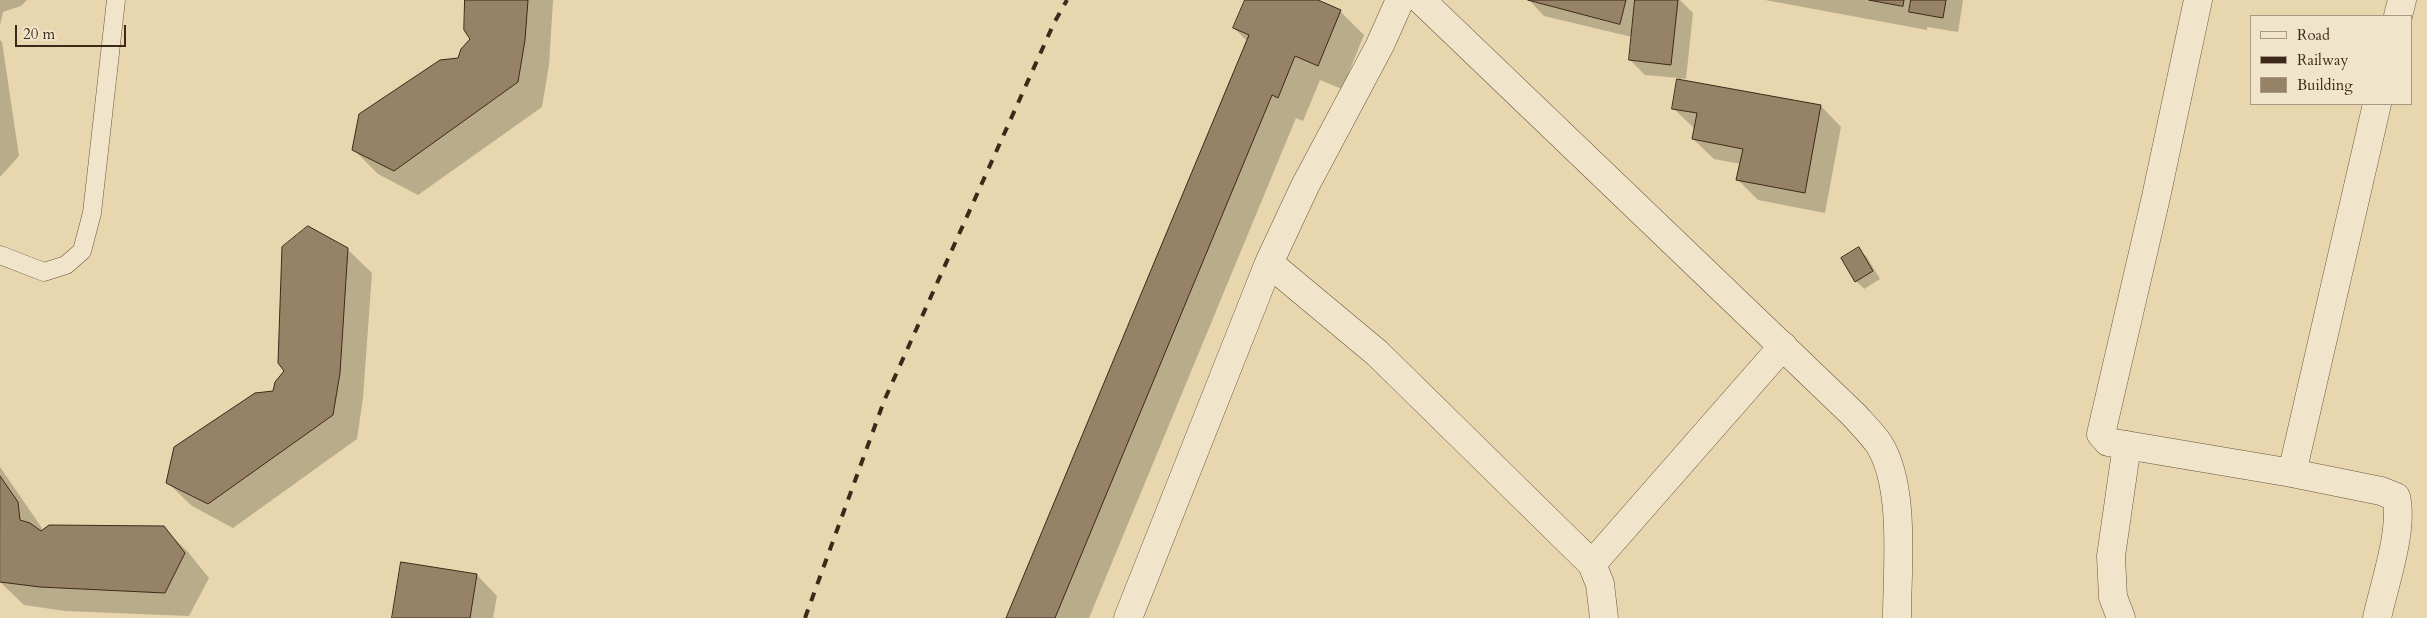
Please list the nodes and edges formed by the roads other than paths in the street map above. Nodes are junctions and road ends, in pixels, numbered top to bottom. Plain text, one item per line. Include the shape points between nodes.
1 (116, 0) edge
2 (1400, 0) edge
3 (1421, 0) edge
4 (2198, 0) edge
5 (2402, 0) edge
6 (2398, 15) edge
7 (2378, 105) edge
8 (0, 255) edge
9 (1269, 264) junction
10 (1783, 346) junction
11 (2127, 445) junction
12 (2292, 473) junction
13 (1592, 564) junction
14 (1128, 618) edge
15 (1604, 618) edge
16 (1897, 618) edge
17 (2121, 618) edge
18 (2377, 618) edge

1 - 8 lane via 92,213 82,251 66,265 44,272
2 - 9 street
3 - 10 street
4 - 11 street via 2101,434 2108,442
5 - 6 street
7 - 12 street
9 - 13 street via 1376,354
9 - 14 street
10 - 13 street
10 - 16 street via 1854,415 1879,444 1890,468 1897,500
11 - 12 street
11 - 17 street via 2111,556 2113,597
12 - 18 street via 2396,497 2398,529
13 - 15 street via 1600,584

